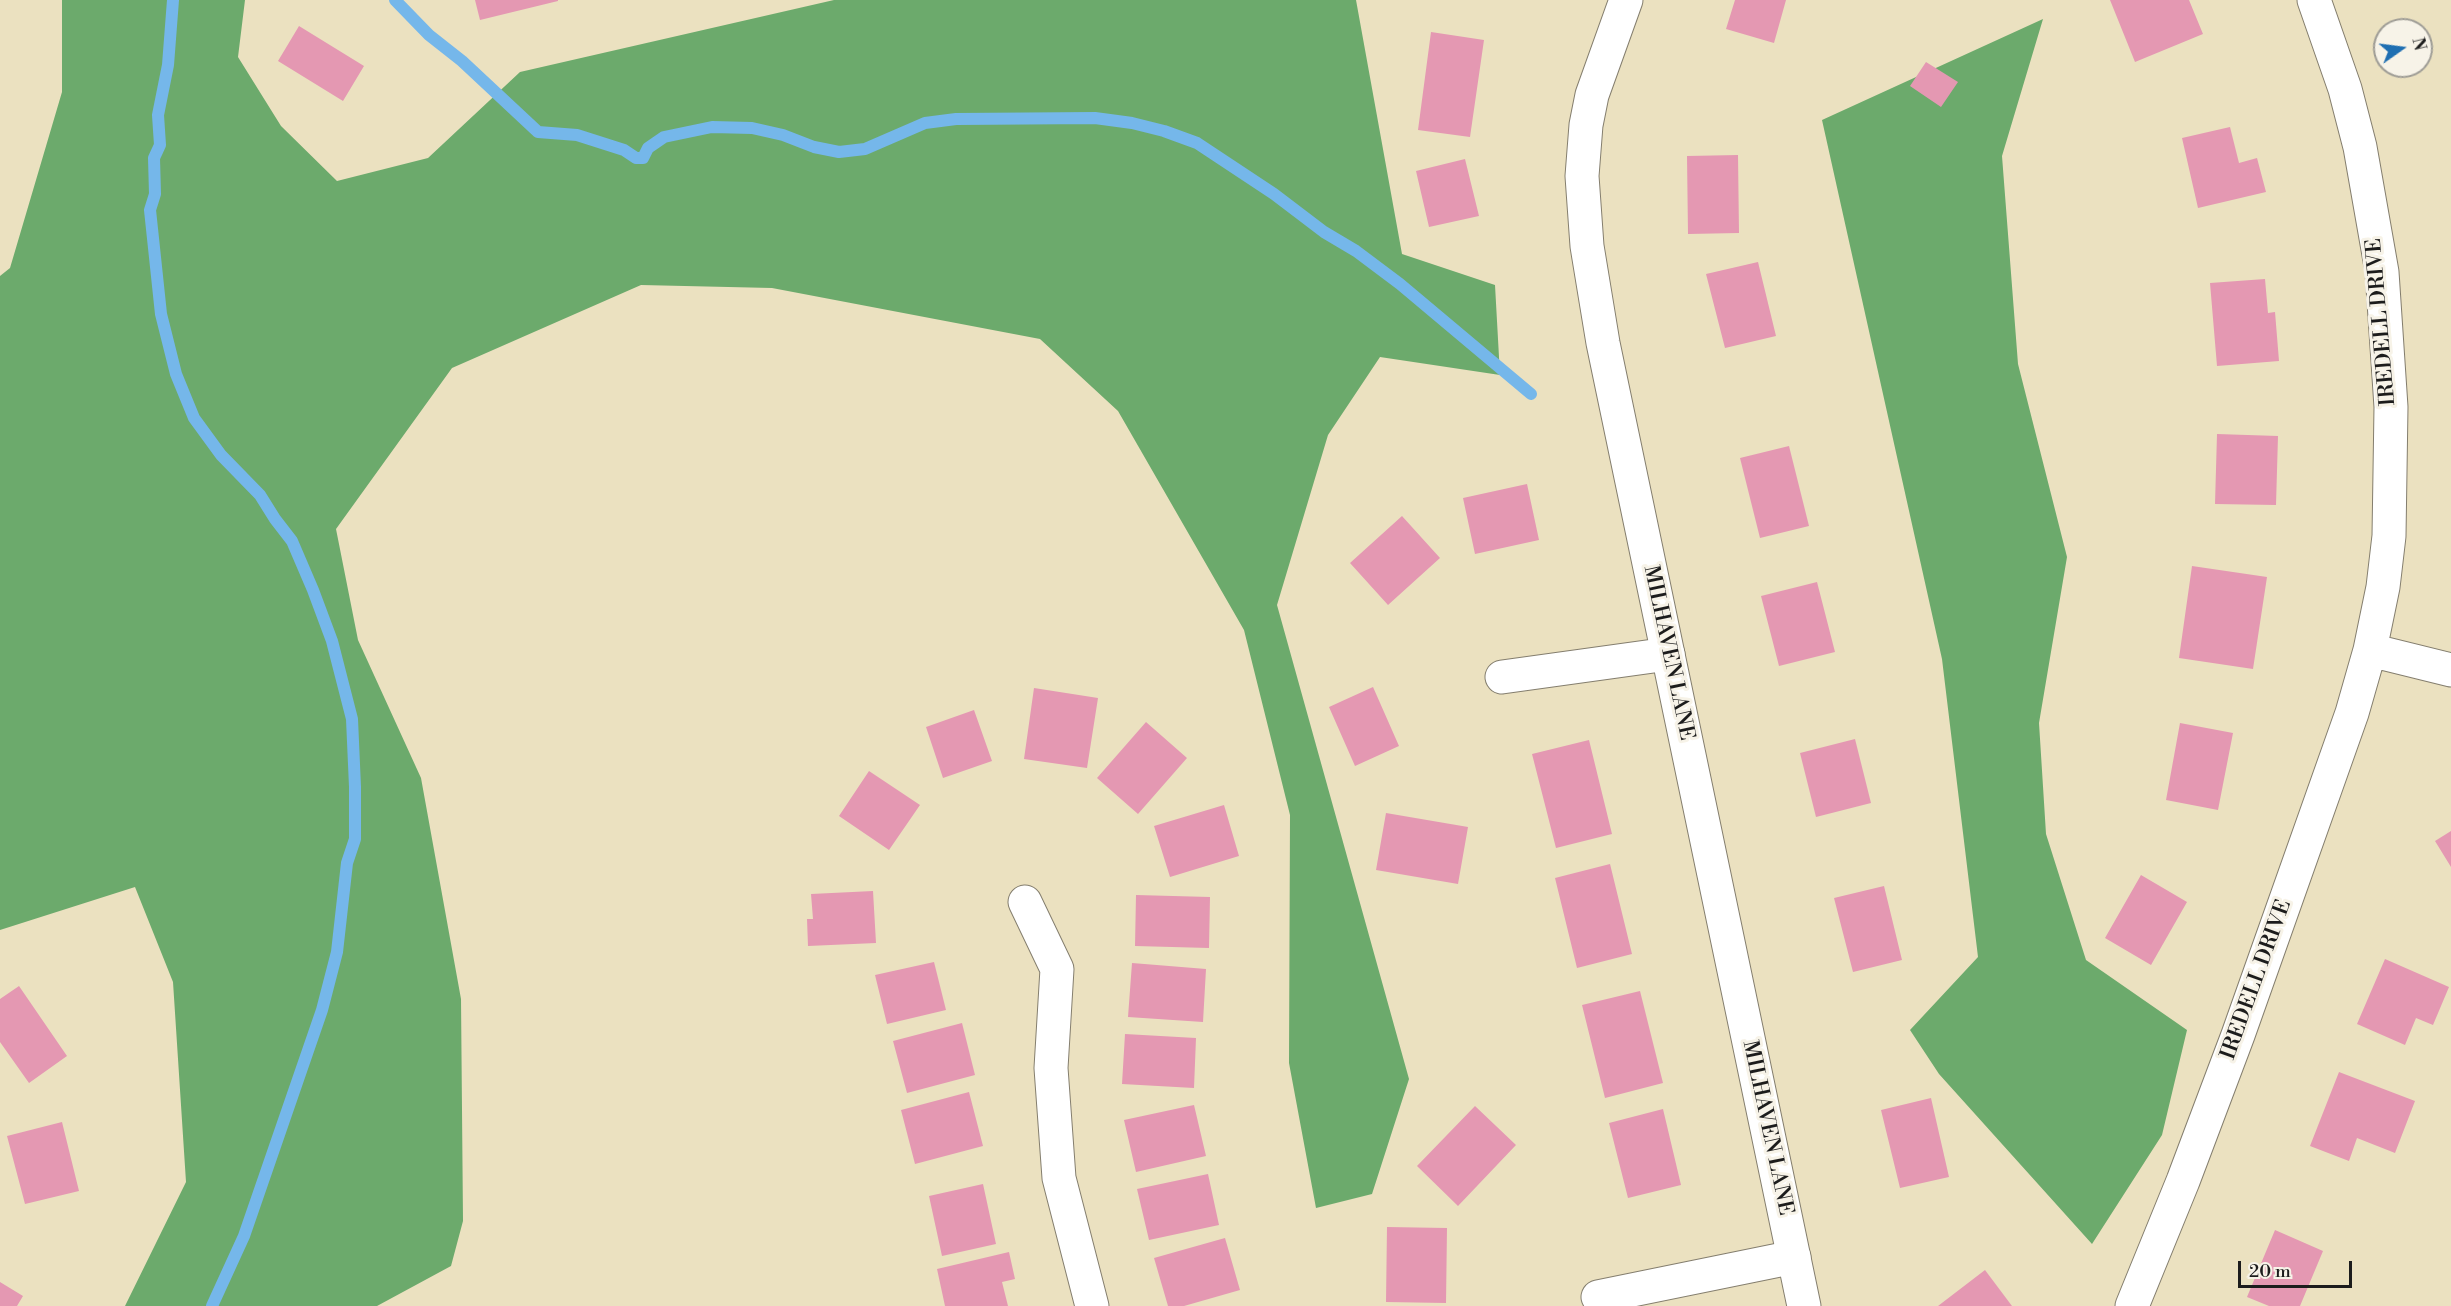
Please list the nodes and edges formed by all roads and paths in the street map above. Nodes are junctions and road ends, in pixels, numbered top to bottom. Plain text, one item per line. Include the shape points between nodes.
1 (1626, 0) edge
2 (2314, 0) edge
3 (2370, 650) junction
4 (1668, 654) junction
5 (2451, 670) edge
6 (1502, 677) dead end
7 (1026, 902) dead end
8 (1794, 1257) junction
9 (1598, 1297) dead end
10 (1092, 1306) edge
11 (1804, 1306) edge
12 (2132, 1306) edge

1 - 4 street, MILHAVEN LANE via 1592,95 1586,125 1583,188 1587,246 1603,343
2 - 3 street, IREDELL DRIVE via 2345,89 2360,147 2382,272 2388,335 2389,536
3 - 5 street
3 - 12 street, IREDELL DRIVE via 2352,713 2238,1035
4 - 6 street
4 - 8 street, MILHAVEN LANE
7 - 10 street via 1056,969 1051,1068 1059,1178
8 - 9 street
8 - 11 street, MILHAVEN LANE

